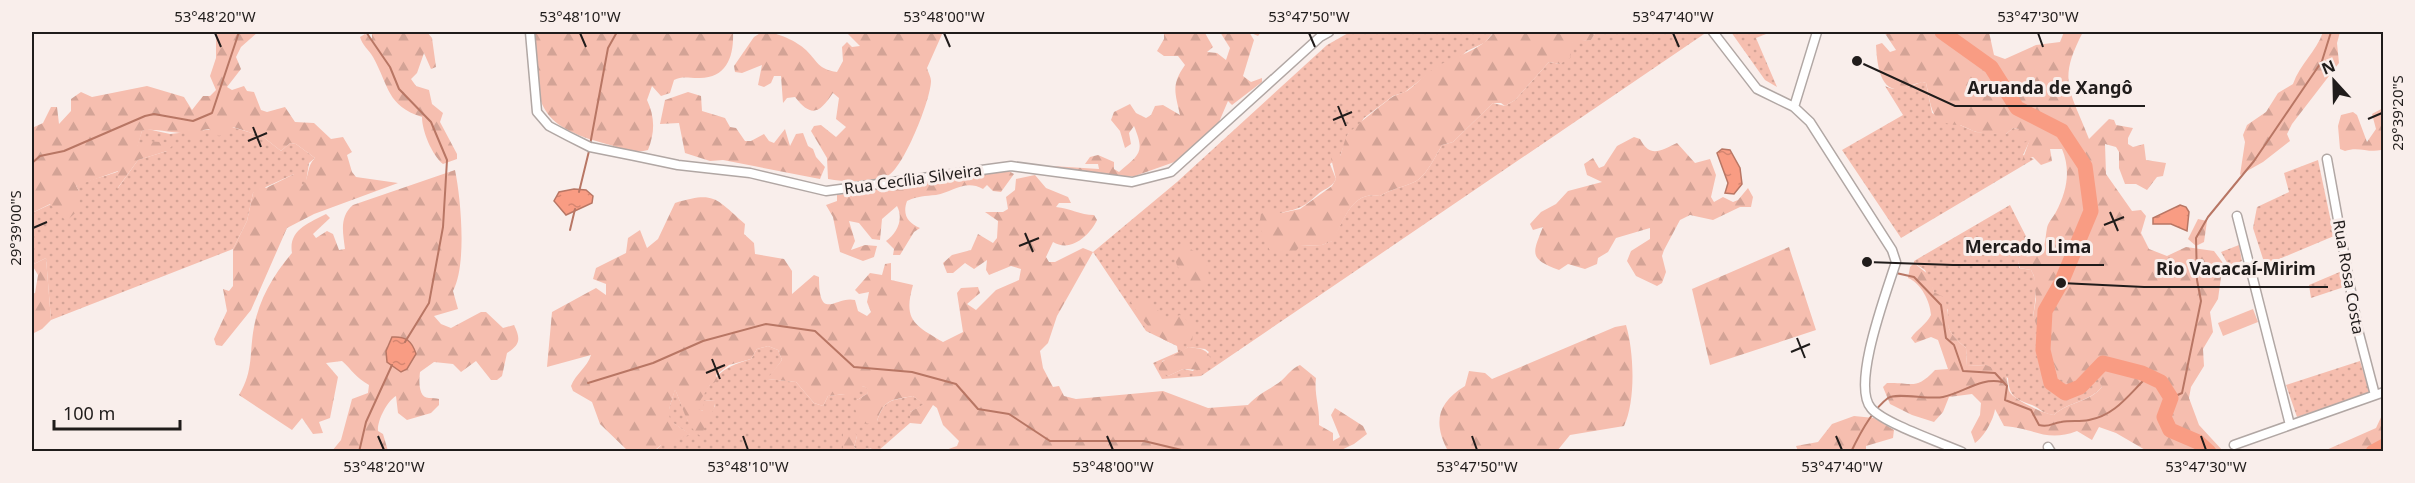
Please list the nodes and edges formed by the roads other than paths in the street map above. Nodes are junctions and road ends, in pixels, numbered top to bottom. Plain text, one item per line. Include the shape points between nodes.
1 (530, 32) edge
2 (1329, 32) edge
3 (1713, 32) edge
4 (1817, 32) edge
5 (1794, 107) junction
6 (2327, 159) dead end
7 (2237, 216) dead end
8 (2379, 393) edge
9 (2290, 424) junction
10 (2234, 445) dead end
11 (1962, 452) edge

1 - 2 street, Rua Cecília Silveira via 537,112 549,126 567,136 590,147 698,168 750,172 826,191 1011,166 1132,182 1171,172
3 - 5 street via 1757,89
4 - 5 street
5 - 11 street via 1810,122 1896,262 1872,344 1865,387 1869,407 1881,417
6 - 8 street, Rua Rosa Costa via 2358,330
7 - 9 street
8 - 9 street
9 - 10 street

